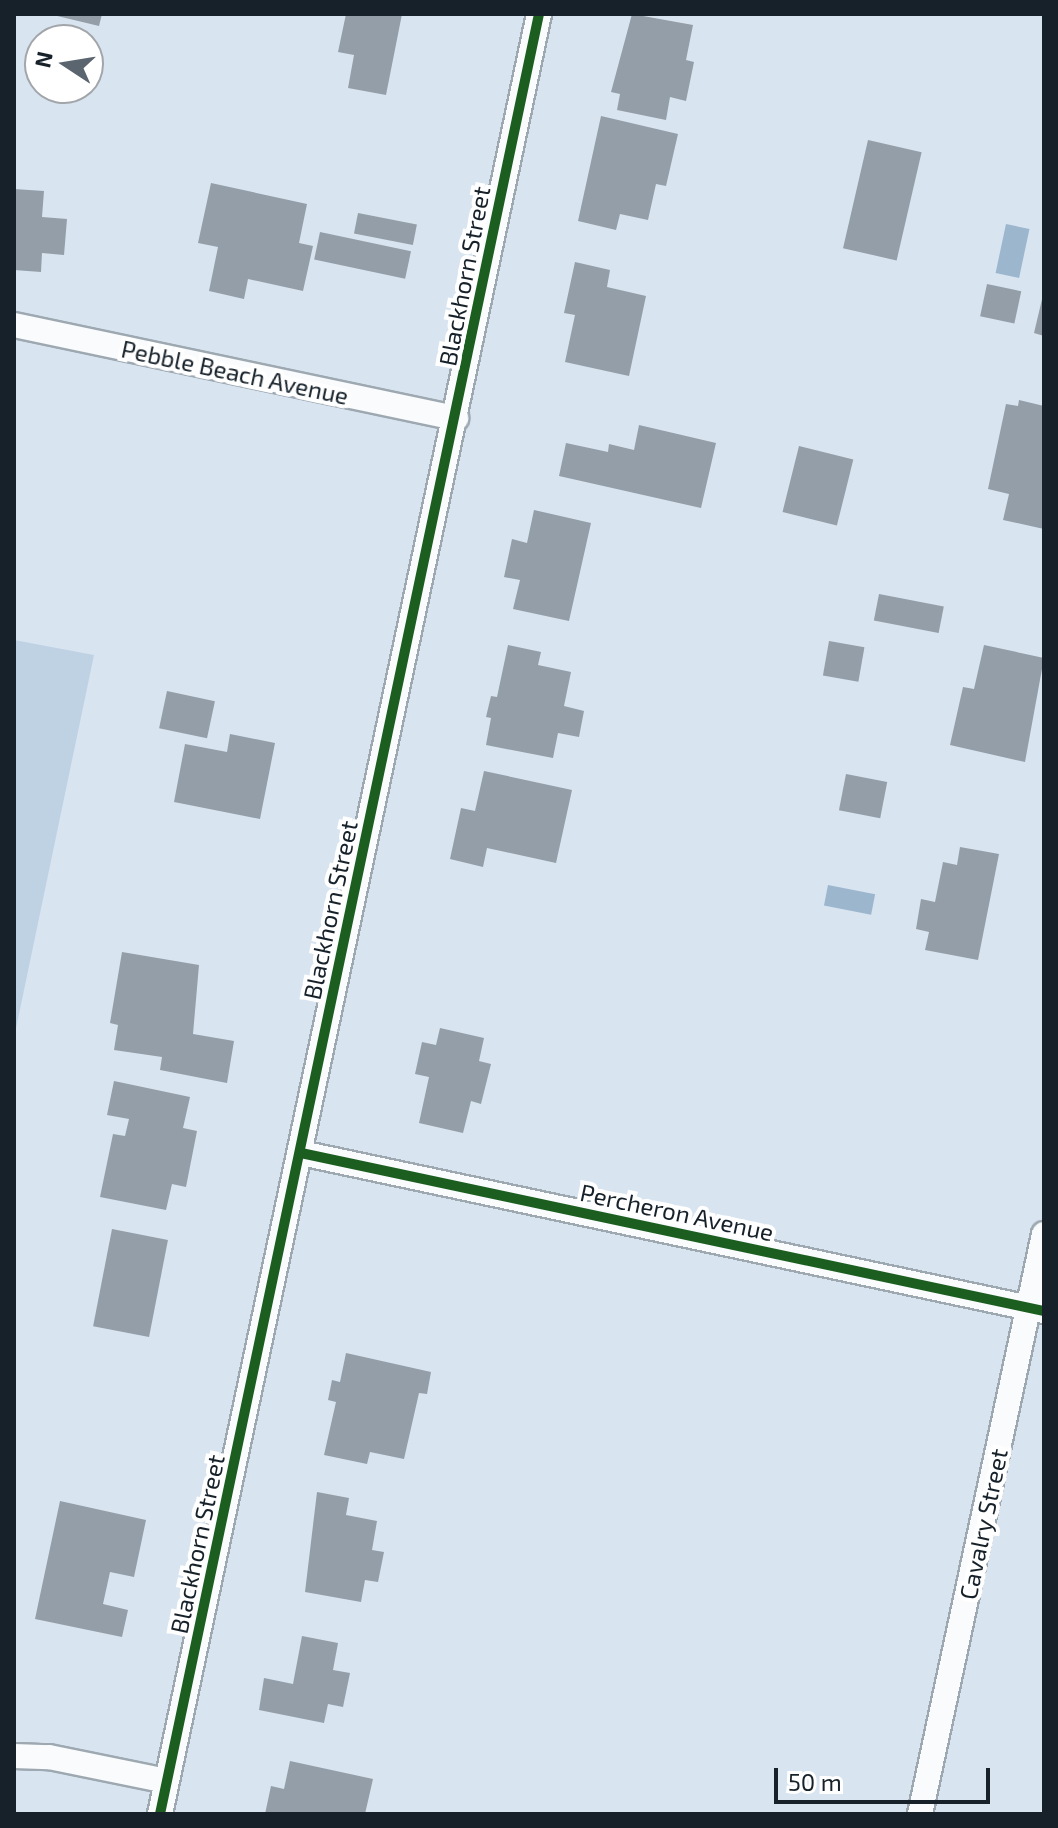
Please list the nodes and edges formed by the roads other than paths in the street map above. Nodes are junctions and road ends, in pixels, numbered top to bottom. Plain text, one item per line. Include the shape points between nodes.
1 (539, 14) edge
2 (14, 325) edge
3 (456, 418) junction
4 (301, 1153) junction
5 (1044, 1234) edge
6 (1037, 1309) edge
7 (14, 1756) edge
8 (167, 1781) junction
9 (160, 1814) edge
10 (920, 1814) edge

1 - 3 street, Blackhorn Street
2 - 3 street, Pebble Beach Avenue
3 - 4 street, Blackhorn Street
4 - 6 street, Percheron Avenue
4 - 8 street, Blackhorn Street
5 - 6 street, Cavalry Street
6 - 10 street, Cavalry Street
7 - 8 street via 49,1757
8 - 9 street, Blackhorn Street

